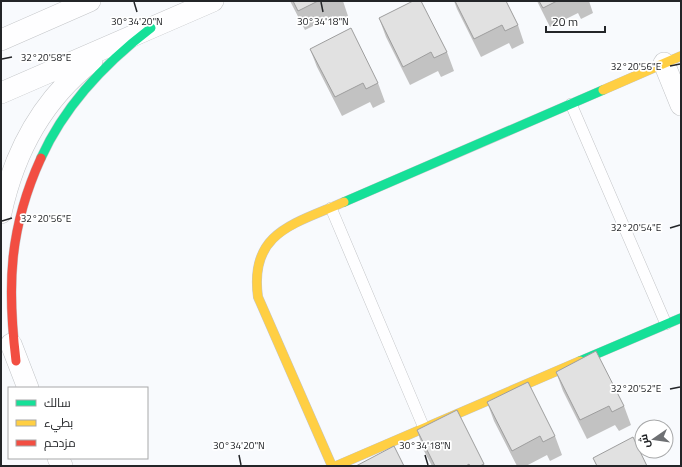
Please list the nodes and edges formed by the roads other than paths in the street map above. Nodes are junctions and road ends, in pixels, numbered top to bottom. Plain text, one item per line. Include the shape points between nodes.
1 (90, 1) edge
2 (213, 1) edge
3 (151, 28) junction
4 (1, 40) edge
5 (111, 46) junction
6 (672, 60) edge
7 (1, 93) edge
8 (571, 104) junction
9 (681, 105) edge
10 (331, 208) junction
11 (1, 213) edge
12 (1, 309) edge
13 (681, 318) edge
14 (666, 324) junction
15 (1, 336) edge
16 (1, 344) edge
17 (16, 361) junction
18 (28, 387) edge
19 (424, 428) junction
20 (332, 466) edge
21 (336, 466) edge

1 - 4 street
2 - 3 street
3 - 5 street
3 - 17 street via 121,51 70,107 33,174 16,232 10,286 11,324
5 - 7 street
5 - 11 street via 76,74 46,107 23,145 7,186
6 - 8 street
6 - 9 street
8 - 10 street
8 - 14 lane
10 - 19 lane
10 - 20 street via 278,232 262,250 254,279 258,297
12 - 17 street
13 - 14 street
14 - 19 street
15 - 17 street
16 - 17 street
17 - 18 street
19 - 21 street

